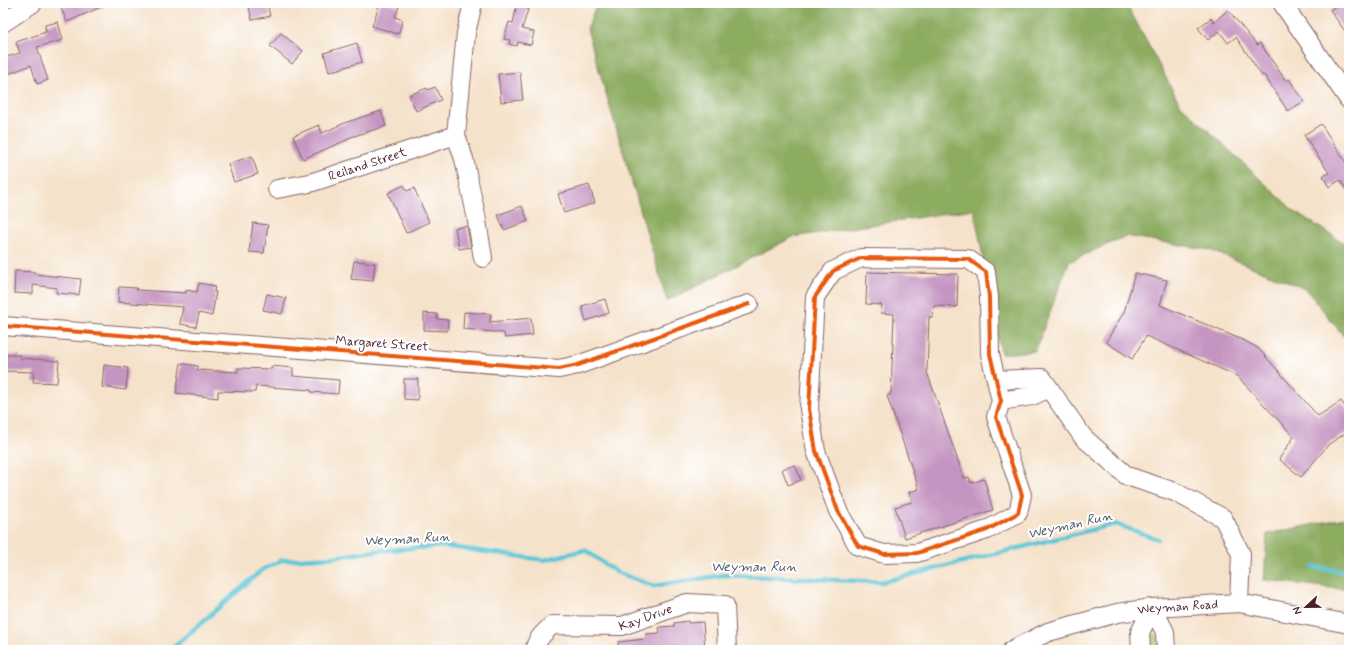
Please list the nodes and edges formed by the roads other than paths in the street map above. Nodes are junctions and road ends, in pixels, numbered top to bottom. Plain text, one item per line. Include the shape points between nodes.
1 (33, 3) edge
2 (473, 3) edge
3 (1282, 3) edge
4 (3, 23) edge
5 (1349, 100) edge
6 (456, 135) junction
7 (277, 189) dead end
8 (483, 258) dead end
9 (749, 304) dead end
10 (3, 326) edge
11 (997, 380) junction
12 (1049, 388) junction
13 (1001, 401) junction
14 (1239, 603) junction
15 (1153, 608) junction
16 (1349, 624) edge
17 (536, 650) edge
18 (727, 650) edge
19 (1012, 650) edge
20 (1141, 650) edge
21 (1166, 650) edge

1 - 4 street
2 - 6 street via 466,33
3 - 5 street
6 - 7 street, Reiland Street via 310,183
6 - 8 street via 475,208
9 - 10 street, Margaret Street via 558,369
11 - 12 street via 1042,378
11 - 13 street
11 - 13 street via 990,354 986,272 968,259 861,258 833,271 815,297 809,409 816,451 838,510 858,546 884,554 917,553 987,530 1018,513 1022,495 996,417
12 - 13 street via 1032,396
12 - 14 street via 1082,437 1127,476 1175,492 1223,518 1241,554
14 - 15 street, Weyman Road
14 - 16 street, Weyman Road
15 - 19 street, Weyman Road via 1117,613 1048,632
15 - 20 street via 1140,632
15 - 21 street via 1165,632
17 - 18 street, Kay Drive via 539,638 552,625 622,626 687,603 725,606

